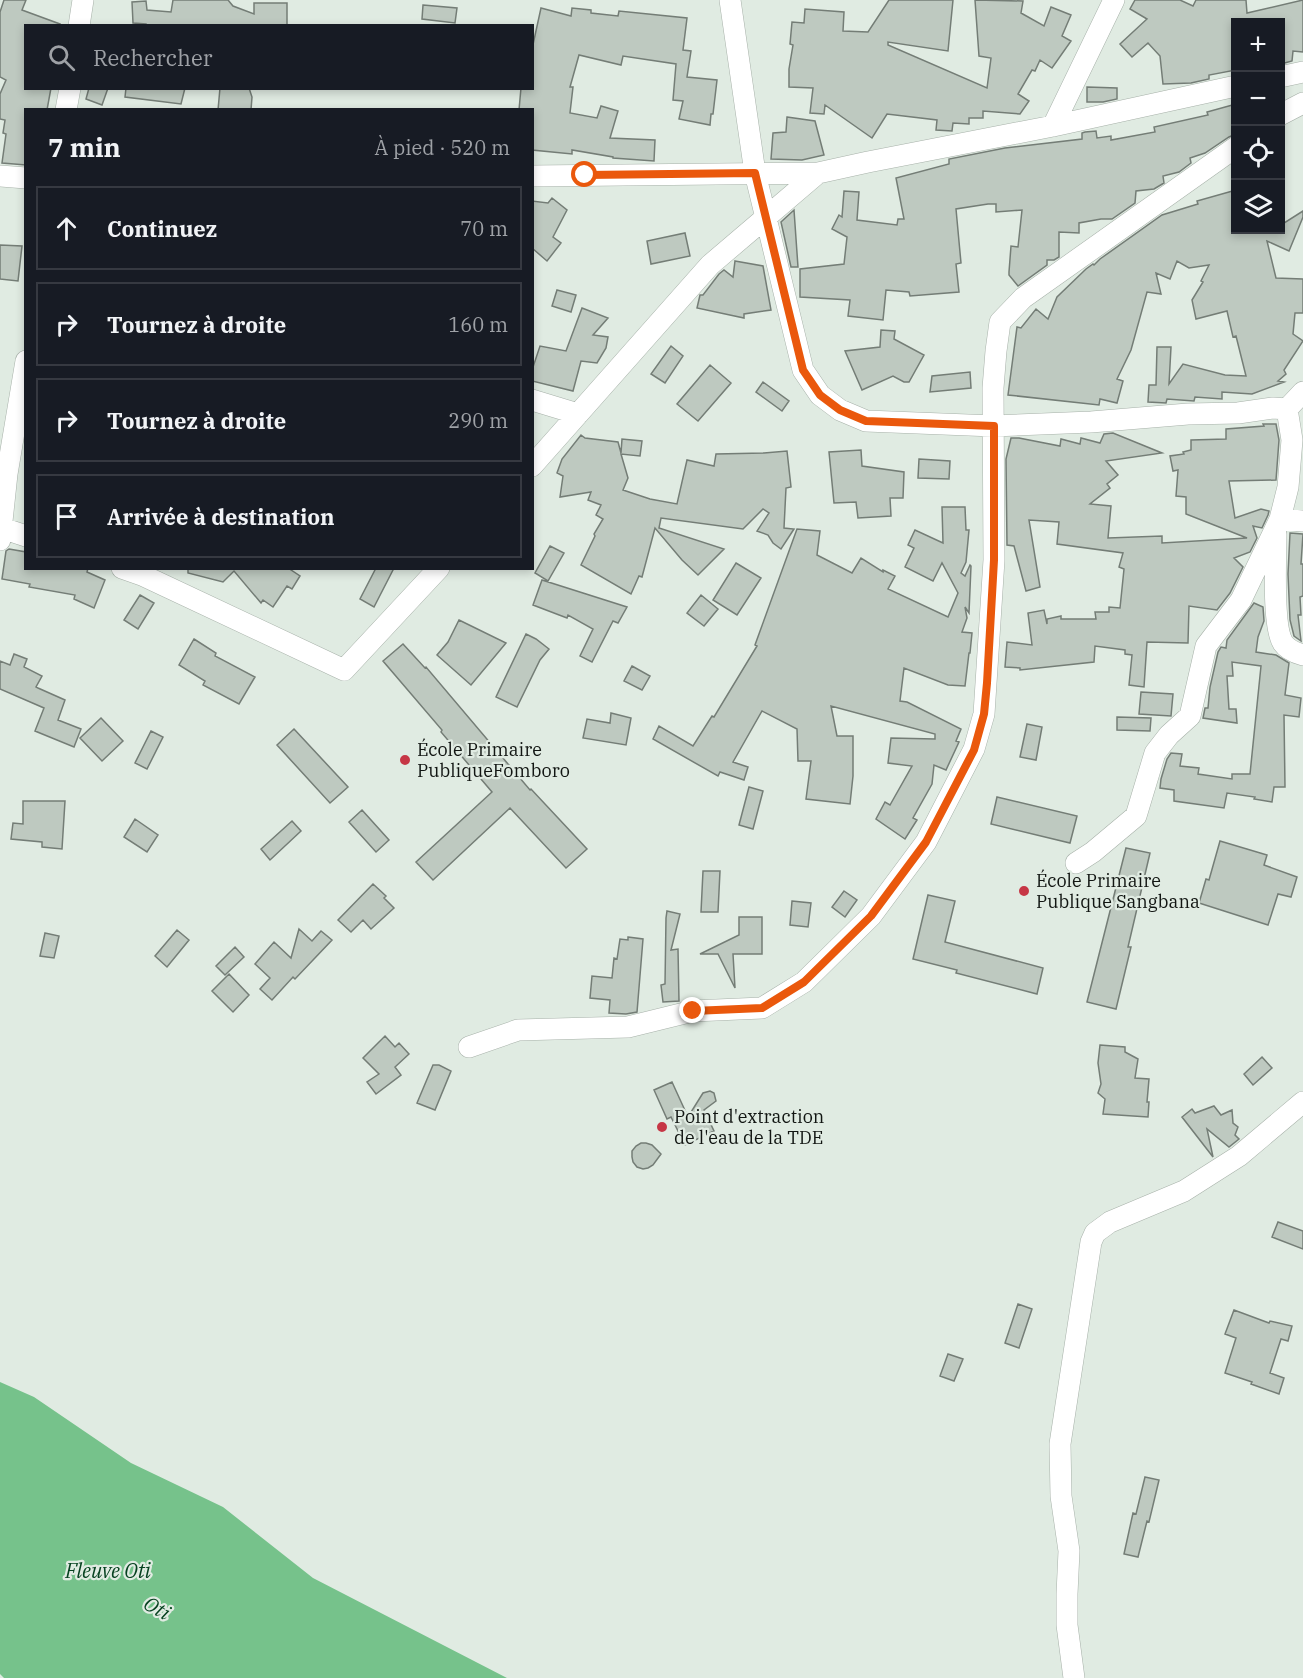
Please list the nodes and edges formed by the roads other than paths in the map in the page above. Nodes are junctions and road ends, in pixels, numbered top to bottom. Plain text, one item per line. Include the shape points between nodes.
1 (83, 0) edge
2 (730, 0) edge
3 (1114, 0) edge
4 (79, 24) edge
5 (1303, 72) edge
6 (1285, 76) edge
7 (1231, 88) edge
8 (70, 90) edge
9 (1303, 103) edge
10 (66, 108) edge
11 (1285, 113) edge
12 (1053, 126) junction
13 (1231, 151) edge
14 (755, 173) junction
15 (818, 173) junction
16 (0, 176) edge
17 (534, 176) edge
18 (24, 178) edge
19 (765, 218) junction
20 (24, 385) edge
21 (1303, 392) edge
22 (534, 401) edge
23 (1287, 409) junction
24 (578, 414) junction
25 (994, 426) junction
26 (534, 464) edge
27 (1303, 521) edge
28 (1278, 525) junction
29 (1, 534) edge
30 (24, 536) edge
31 (438, 570) edge
32 (135, 571) edge
33 (1303, 655) edge
34 (1076, 863) dead end
35 (469, 1047) dead end
36 (1303, 1102) edge
37 (1074, 1678) edge

1 - 4 street
2 - 14 street
3 - 12 street
5 - 6 street
7 - 12 street
8 - 10 street
9 - 11 street
12 - 15 street
13 - 25 street via 1023,298 1000,322 993,388
14 - 15 street
14 - 17 street
14 - 19 street
15 - 19 street
16 - 18 street
19 - 24 street via 710,265
19 - 25 street via 803,370 820,395 840,410 866,421
20 - 29 street via 7,474
21 - 23 street
22 - 24 street
23 - 25 street
23 - 28 street via 1292,440 1288,487
24 - 26 street
25 - 35 street via 994,560 984,714 974,750 926,842 871,916 804,982 762,1008 693,1011 628,1027 518,1030
27 - 28 street
28 - 33 street via 1278,634 1284,645
28 - 34 street via 1240,600 1206,646 1190,716 1155,753 1136,816
29 - 30 street
31 - 32 street via 344,670
36 - 37 street via 1239,1156 1184,1191 1110,1222 1095,1233 1091,1242 1060,1444 1061,1496 1069,1551 1067,1625

